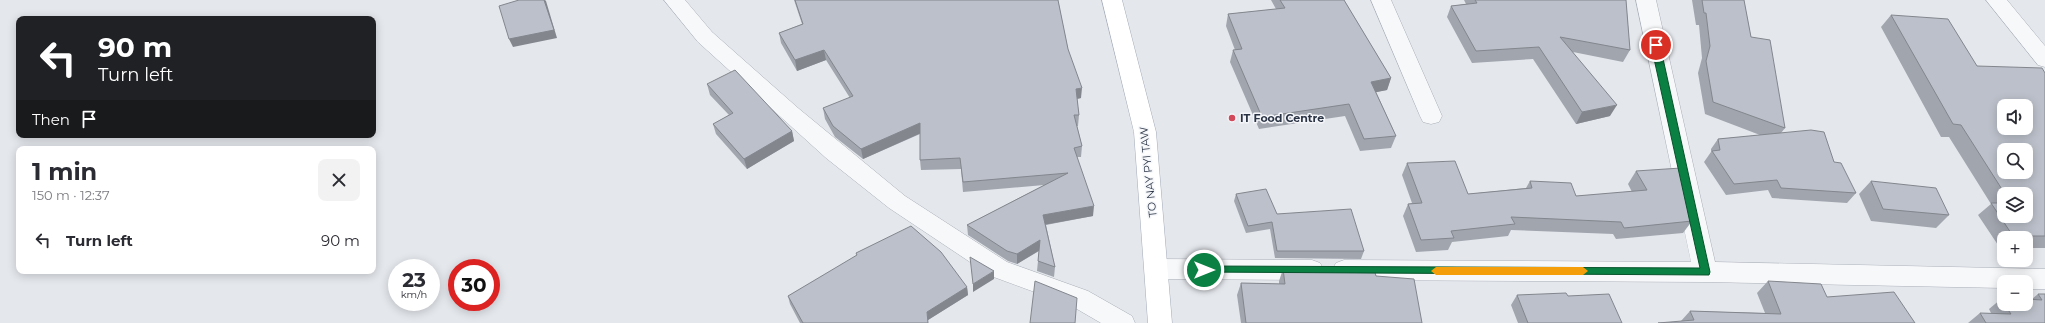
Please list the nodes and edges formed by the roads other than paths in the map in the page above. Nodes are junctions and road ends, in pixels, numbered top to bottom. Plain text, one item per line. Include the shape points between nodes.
1 (674, 0) edge
2 (1112, 0) edge
3 (1381, 0) edge
4 (1646, 0) edge
5 (1996, 0) edge
6 (2045, 60) edge
7 (1431, 116) dead end
8 (1157, 269) junction
9 (1706, 272) junction
10 (2045, 279) edge
11 (1123, 323) edge
12 (1160, 323) edge

1 - 11 street via 705,37 790,114 897,202 999,269 1079,298
2 - 8 main road, TO NAY PYI TAW via 1145,132
3 - 7 street
4 - 9 street
5 - 6 street
8 - 9 street
8 - 12 main road, TO NAY PYI TAW
9 - 10 street

